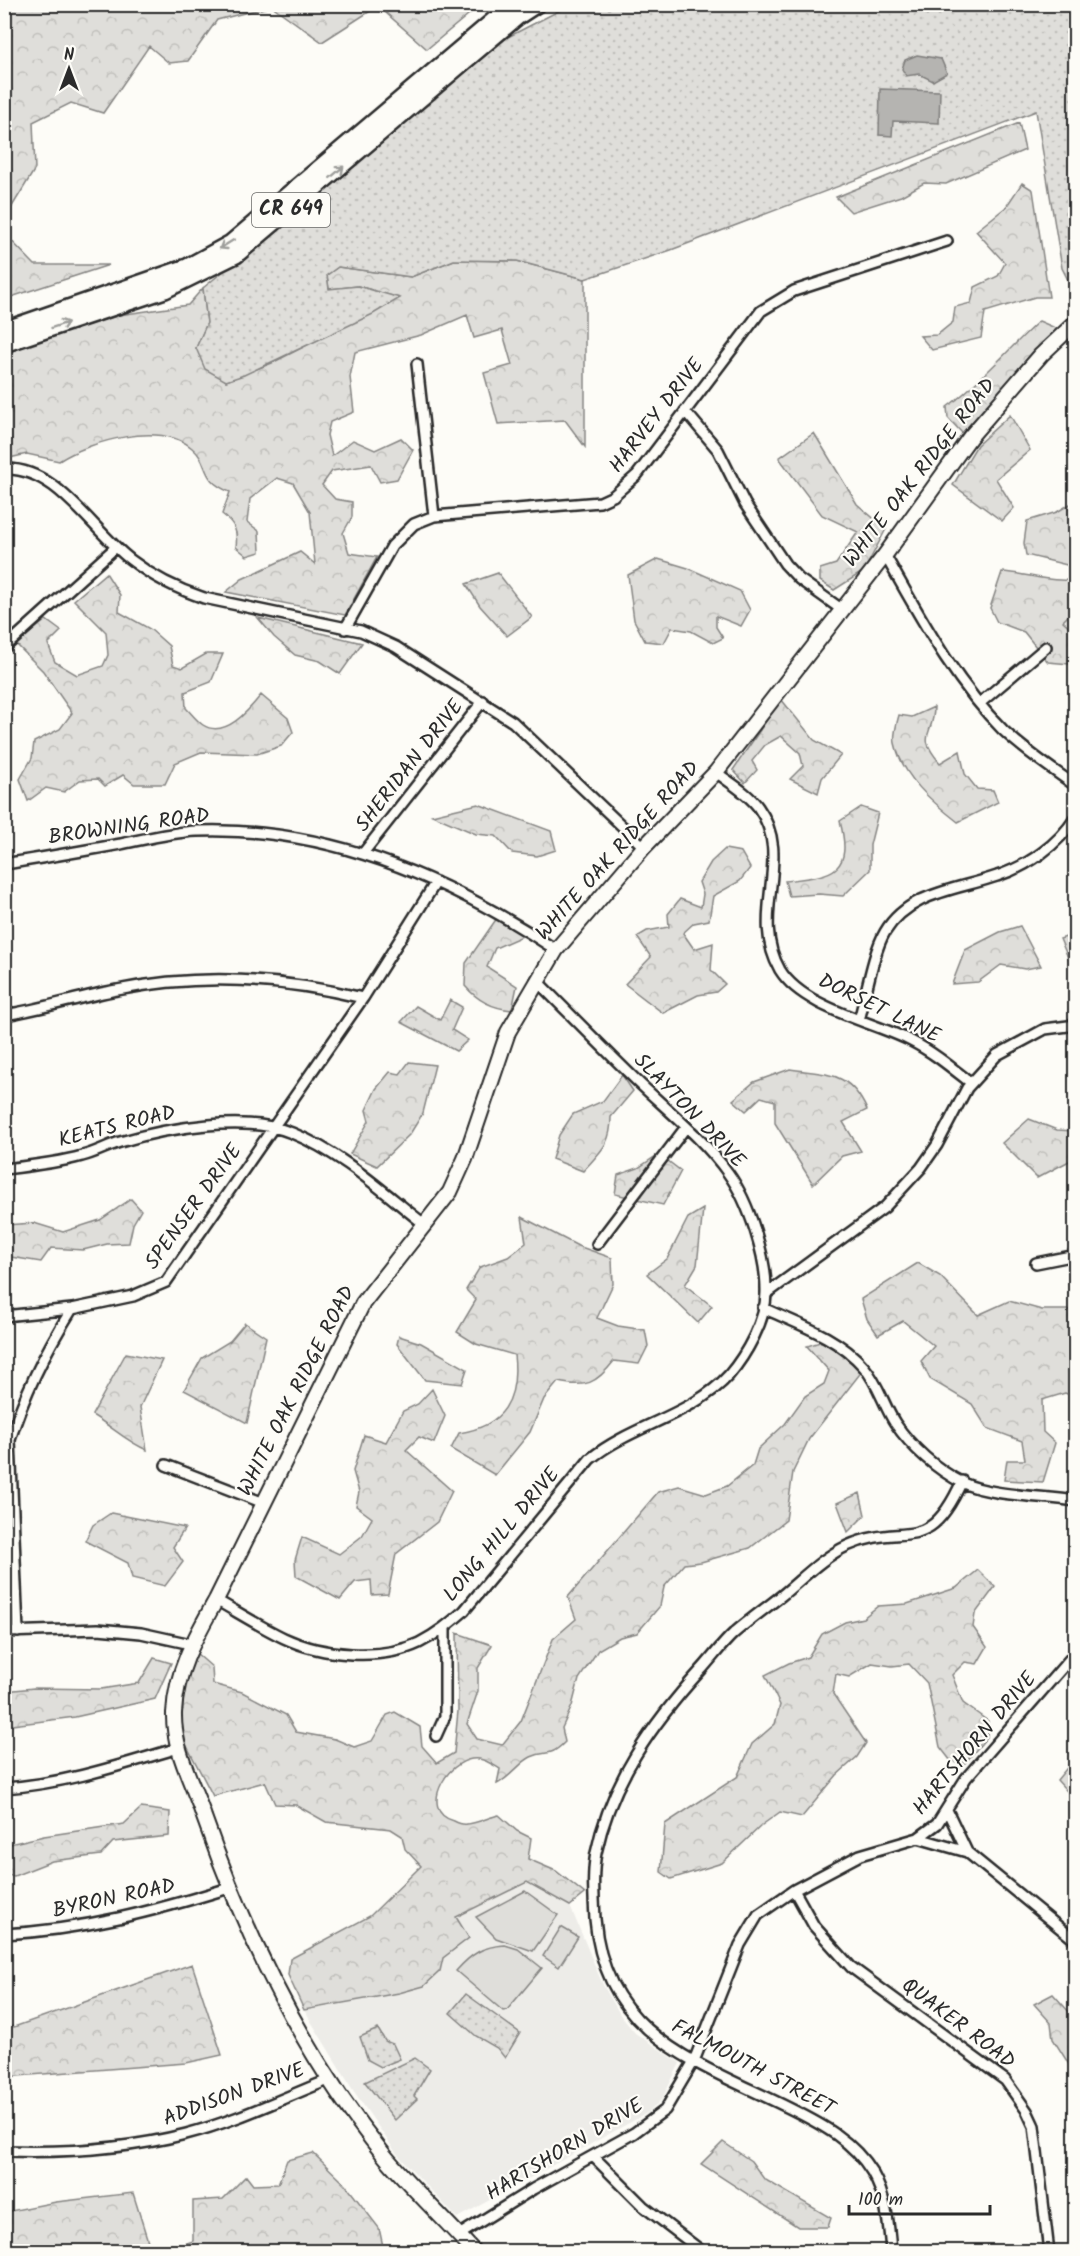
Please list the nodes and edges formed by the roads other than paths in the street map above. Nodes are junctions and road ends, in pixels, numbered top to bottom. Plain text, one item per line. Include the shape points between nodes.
1 (513, 4) edge
2 (537, 4) edge
3 (948, 241) dead end
4 (1076, 322) edge
5 (4, 330) edge
6 (4, 344) edge
7 (417, 364) dead end
8 (685, 411) junction
9 (4, 469) edge
10 (434, 516) junction
11 (116, 547) junction
12 (885, 555) junction
13 (841, 609) junction
14 (345, 628) junction
15 (1046, 647) dead end
16 (4, 648) edge
17 (483, 701) junction
18 (980, 703) junction
19 (716, 772) junction
20 (1076, 786) edge
21 (1076, 817) edge
22 (644, 847) junction
23 (364, 852) junction
24 (4, 864) edge
25 (436, 882) junction
26 (556, 950) junction
27 (536, 980) junction
28 (363, 998) junction
29 (4, 1015) edge
30 (859, 1020) junction
31 (1076, 1025) edge
32 (971, 1083) junction
33 (273, 1127) junction
34 (686, 1127) junction
35 (4, 1168) edge
36 (424, 1224) junction
37 (597, 1244) dead end
38 (1076, 1255) edge
39 (1036, 1263) dead end
40 (766, 1294) junction
41 (763, 1308) junction
42 (72, 1309) junction
43 (4, 1316) edge
44 (166, 1465) dead end
45 (7, 1479) edge
46 (962, 1481) junction
47 (1076, 1501) edge
48 (264, 1503) junction
49 (216, 1600) junction
50 (445, 1627) junction
51 (4, 1632) edge
52 (18, 1632) junction
53 (191, 1644) junction
54 (1074, 1658) edge
55 (436, 1736) dead end
56 (178, 1749) junction
57 (4, 1788) edge
58 (948, 1810) junction
59 (918, 1838) junction
60 (967, 1852) junction
61 (229, 1888) junction
62 (794, 1890) junction
63 (4, 1934) edge
64 (1074, 1937) edge
65 (694, 2061) junction
66 (331, 2079) junction
67 (4, 2151) edge
68 (594, 2157) junction
69 (459, 2235) junction
70 (474, 2252) edge
71 (703, 2252) edge
72 (891, 2252) edge
73 (1049, 2252) edge

1 -> 5 main road, CR 649 via 231,243 187,267
6 -> 2 main road, CR 649 via 165,290 236,255
3 - 8 street, HARVEY DRIVE via 794,291 773,302 761,311
4 - 12 street, WHITE OAK RIDGE ROAD via 982,422
7 - 10 street
8 - 10 street, HARVEY DRIVE via 637,475 613,496 600,501
8 - 13 street via 718,450 745,504 784,564
9 - 11 street via 23,469 45,478
10 - 14 street, HARVEY DRIVE via 402,533
11 - 14 street via 180,590
11 - 16 street
12 - 13 street, WHITE OAK RIDGE ROAD
12 - 18 street via 952,668
13 - 19 street, WHITE OAK RIDGE ROAD
14 - 17 street via 396,647
15 - 18 street
17 - 22 street via 534,741
17 - 23 street, SHERIDAN DRIVE
18 - 20 street via 1025,749
19 - 22 street, WHITE OAK RIDGE ROAD
19 - 30 street, DORSET LANE via 752,800 768,824 773,842 767,930 781,972 825,1006
21 - 30 street via 1064,836 1022,866 926,896 896,920 885,932
22 - 26 street, WHITE OAK RIDGE ROAD
23 - 24 street, BROWNING ROAD via 269,833 195,831
23 - 25 street, BROWNING ROAD
25 - 26 street, BROWNING ROAD via 486,905
25 - 28 street, SPENSER DRIVE
26 - 27 street, WHITE OAK RIDGE ROAD
27 - 34 street, SLAYTON DRIVE
27 - 36 street, WHITE OAK RIDGE ROAD via 508,1032 450,1192
28 - 29 street via 280,982 170,981
28 - 33 street, SPENSER DRIVE
30 - 32 street, DORSET LANE via 911,1041
31 - 32 street via 1045,1029 997,1055
32 - 40 street via 921,1168 885,1206
33 - 35 street, KEATS ROAD via 199,1127 159,1132 82,1156
33 - 36 street, KEATS ROAD via 319,1146 345,1162
33 - 42 street, SPENSER DRIVE via 166,1282 133,1296
34 - 37 street
34 - 40 street, SLAYTON DRIVE via 728,1173 753,1218
36 - 48 street, WHITE OAK RIDGE ROAD via 363,1304
38 - 39 street
40 - 41 street, LONG HILL DRIVE
41 - 46 street via 824,1336 850,1353 866,1369 908,1439
41 - 50 street, LONG HILL DRIVE via 744,1354 728,1376 704,1396 609,1443 590,1459 464,1611
42 - 43 street, SPENSER DRIVE
42 - 45 street via 19,1411 10,1440
44 - 48 street
45 - 52 street
46 - 47 street via 984,1490
46 - 65 street, FALMOUTH STREET via 953,1501 925,1531 871,1538 846,1547 733,1634 666,1709 633,1758 610,1804 596,1856 594,1881 596,1929 605,1969 621,2002 644,2028
48 - 49 street, WHITE OAK RIDGE ROAD
49 - 50 street, LONG HILL DRIVE via 312,1649 387,1652 417,1644
49 - 53 street, WHITE OAK RIDGE ROAD
50 - 55 street via 445,1716
51 - 52 street
52 - 53 street via 120,1630
53 - 56 street, WHITE OAK RIDGE ROAD via 176,1694
54 - 58 street, HARTSHORN DRIVE via 966,1778
56 - 57 street via 79,1777
56 - 61 street, WHITE OAK RIDGE ROAD
58 - 59 street, HARTSHORN DRIVE
58 - 60 street
59 - 60 street
59 - 62 street, HARTSHORN DRIVE via 860,1855
60 - 64 street
61 - 63 street, BYRON ROAD via 91,1925
61 - 66 street, WHITE OAK RIDGE ROAD via 266,1968
62 - 65 street, HARTSHORN DRIVE via 758,1915 747,1930
62 - 73 street, QUAKER ROAD via 814,1926 851,1967 1005,2080 1016,2093 1034,2126
65 - 68 street, HARTSHORN DRIVE via 664,2110
65 - 72 street, FALMOUTH STREET via 822,2125 850,2145 881,2189
66 - 67 street, ADDISON DRIVE via 189,2133 147,2143 82,2150
66 - 69 street, WHITE OAK RIDGE ROAD via 386,2157
68 - 69 street, HARTSHORN DRIVE
68 - 71 street via 643,2206
69 - 70 street, WHITE OAK RIDGE ROAD

